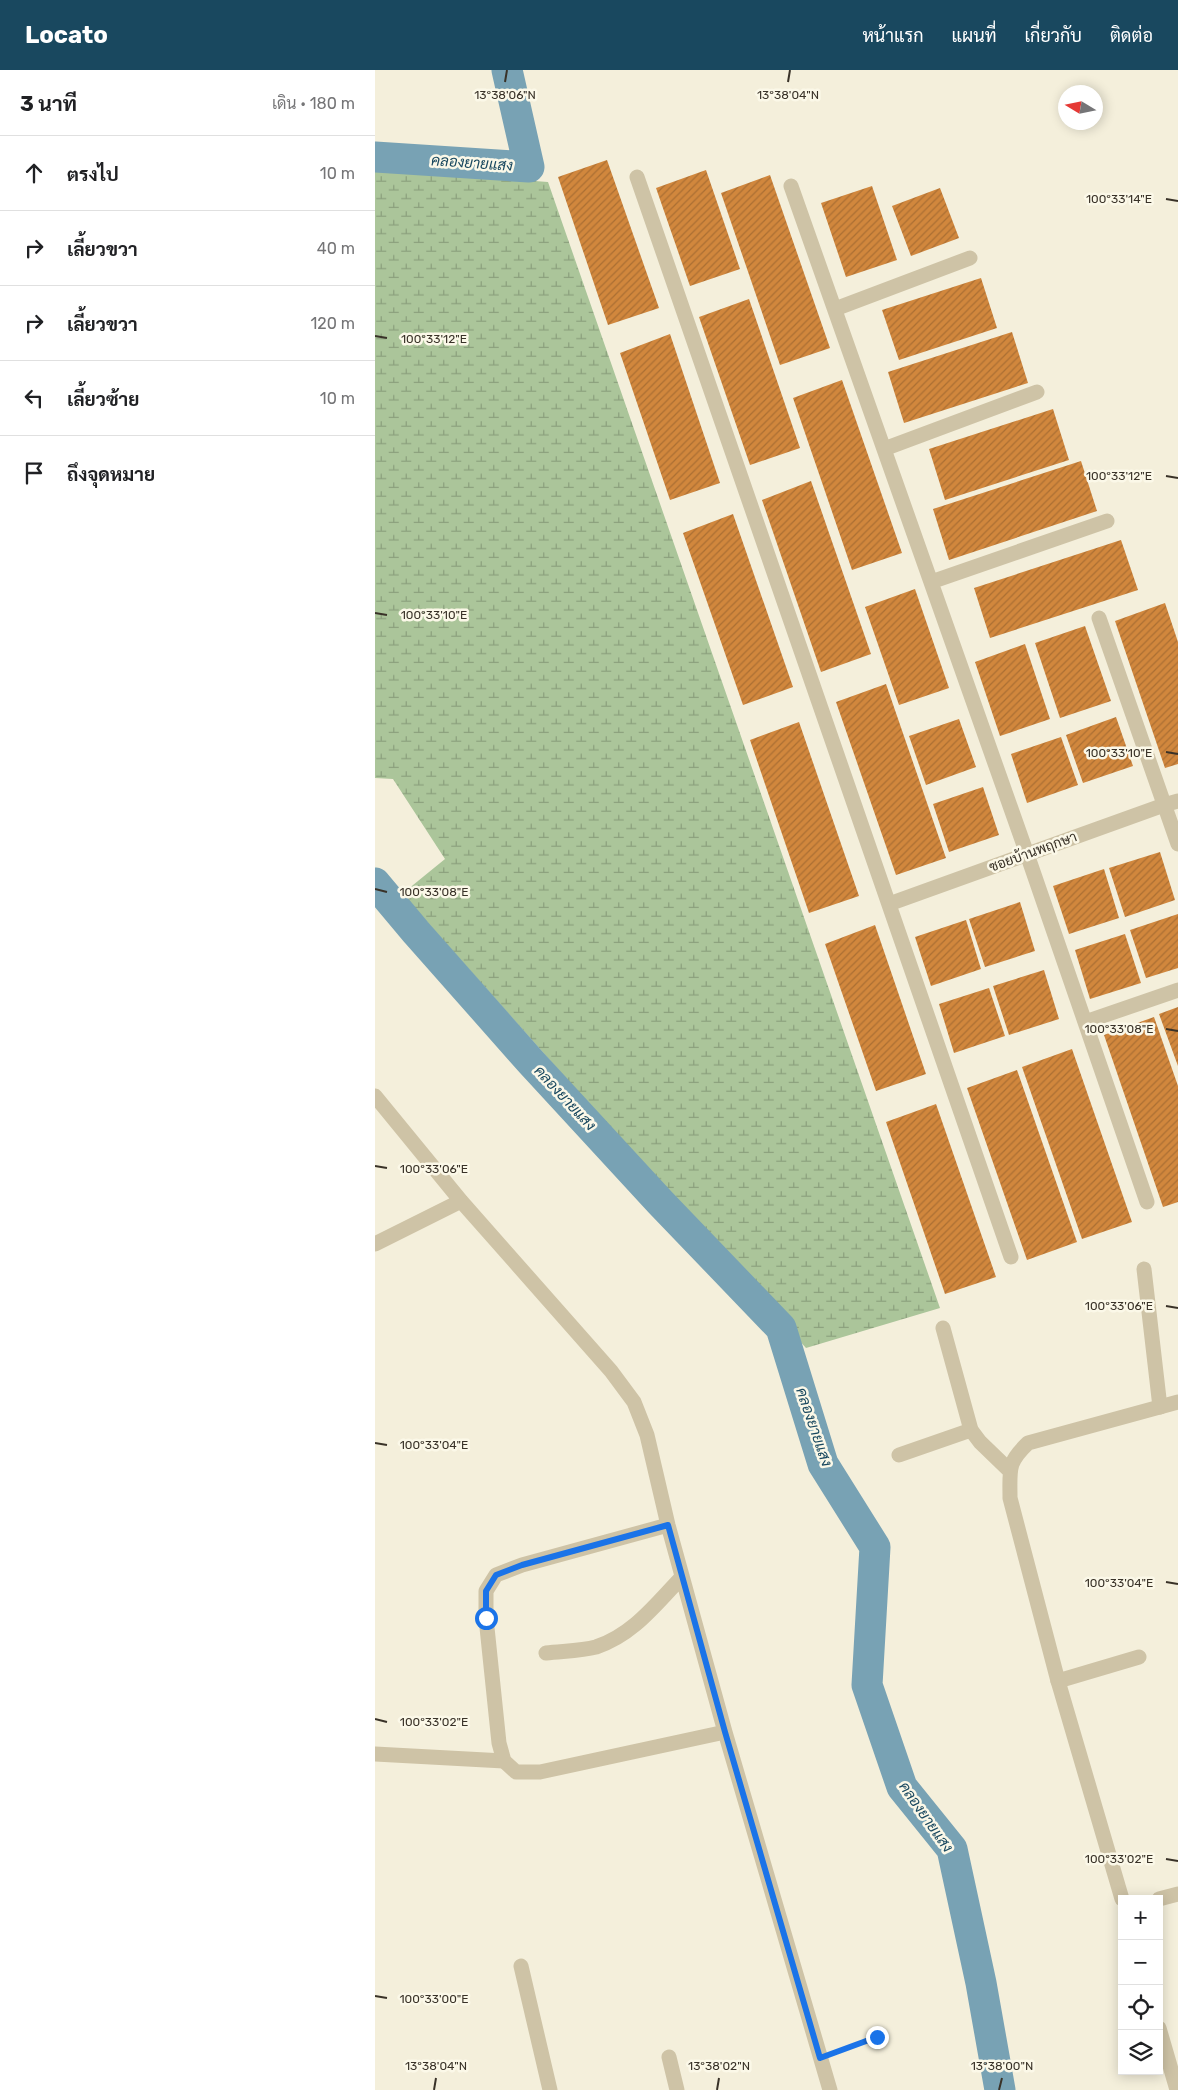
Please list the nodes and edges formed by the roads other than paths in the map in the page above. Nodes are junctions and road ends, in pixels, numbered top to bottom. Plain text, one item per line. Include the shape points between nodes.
1 (637, 177) dead end
2 (791, 186) dead end
3 (970, 258) dead end
4 (835, 309) junction
5 (1037, 392) dead end
6 (884, 449) junction
7 (1107, 521) dead end
8 (931, 582) junction
9 (1099, 618) dead end
10 (1171, 803) edge
11 (1178, 844) edge
12 (1027, 854) junction
13 (889, 904) junction
14 (1178, 990) edge
15 (1085, 1022) junction
16 (375, 1096) edge
17 (461, 1201) junction
18 (1147, 1202) dead end
19 (375, 1244) edge
20 (1011, 1257) dead end
21 (1144, 1269) dead end
22 (943, 1328) dead end
23 (1178, 1402) edge
24 (1160, 1407) junction
25 (971, 1430) junction
26 (899, 1455) dead end
27 (1010, 1470) junction
28 (668, 1525) junction
29 (682, 1577) junction
30 (546, 1653) dead end
31 (1139, 1657) dead end
32 (1059, 1681) junction
33 (725, 1732) junction
34 (375, 1754) edge
35 (504, 1761) junction
36 (1178, 1894) edge
37 (1121, 1895) edge
38 (1163, 1898) edge
39 (521, 1966) dead end
40 (1160, 2030) edge
41 (669, 2058) dead end
42 (550, 2090) edge
43 (677, 2090) edge
44 (830, 2090) edge
45 (1177, 2090) edge

1 - 13 street
2 - 4 street
3 - 4 street
4 - 6 street
5 - 6 street
6 - 8 street
7 - 8 street
8 - 12 street
9 - 10 street
10 - 11 street
10 - 12 street, ซอยบ้านพฤกษา
12 - 13 street, ซอยบ้านพฤกษา
12 - 15 street
13 - 20 street
14 - 15 street
15 - 18 street
16 - 17 street
17 - 19 street
17 - 28 street via 611,1371 634,1402 647,1435
21 - 24 street
22 - 25 street
23 - 24 street
24 - 27 street via 1028,1443 1014,1456
25 - 26 street
25 - 27 street
27 - 32 street via 1010,1498
28 - 29 street
28 - 35 street via 496,1575 486,1591 486,1618 499,1743
29 - 30 street via 631,1630 595,1647
29 - 33 street
31 - 32 street
32 - 37 street
33 - 35 street via 540,1772 516,1772
33 - 44 street
34 - 35 street
36 - 38 street
39 - 42 street
40 - 45 street
41 - 43 street

